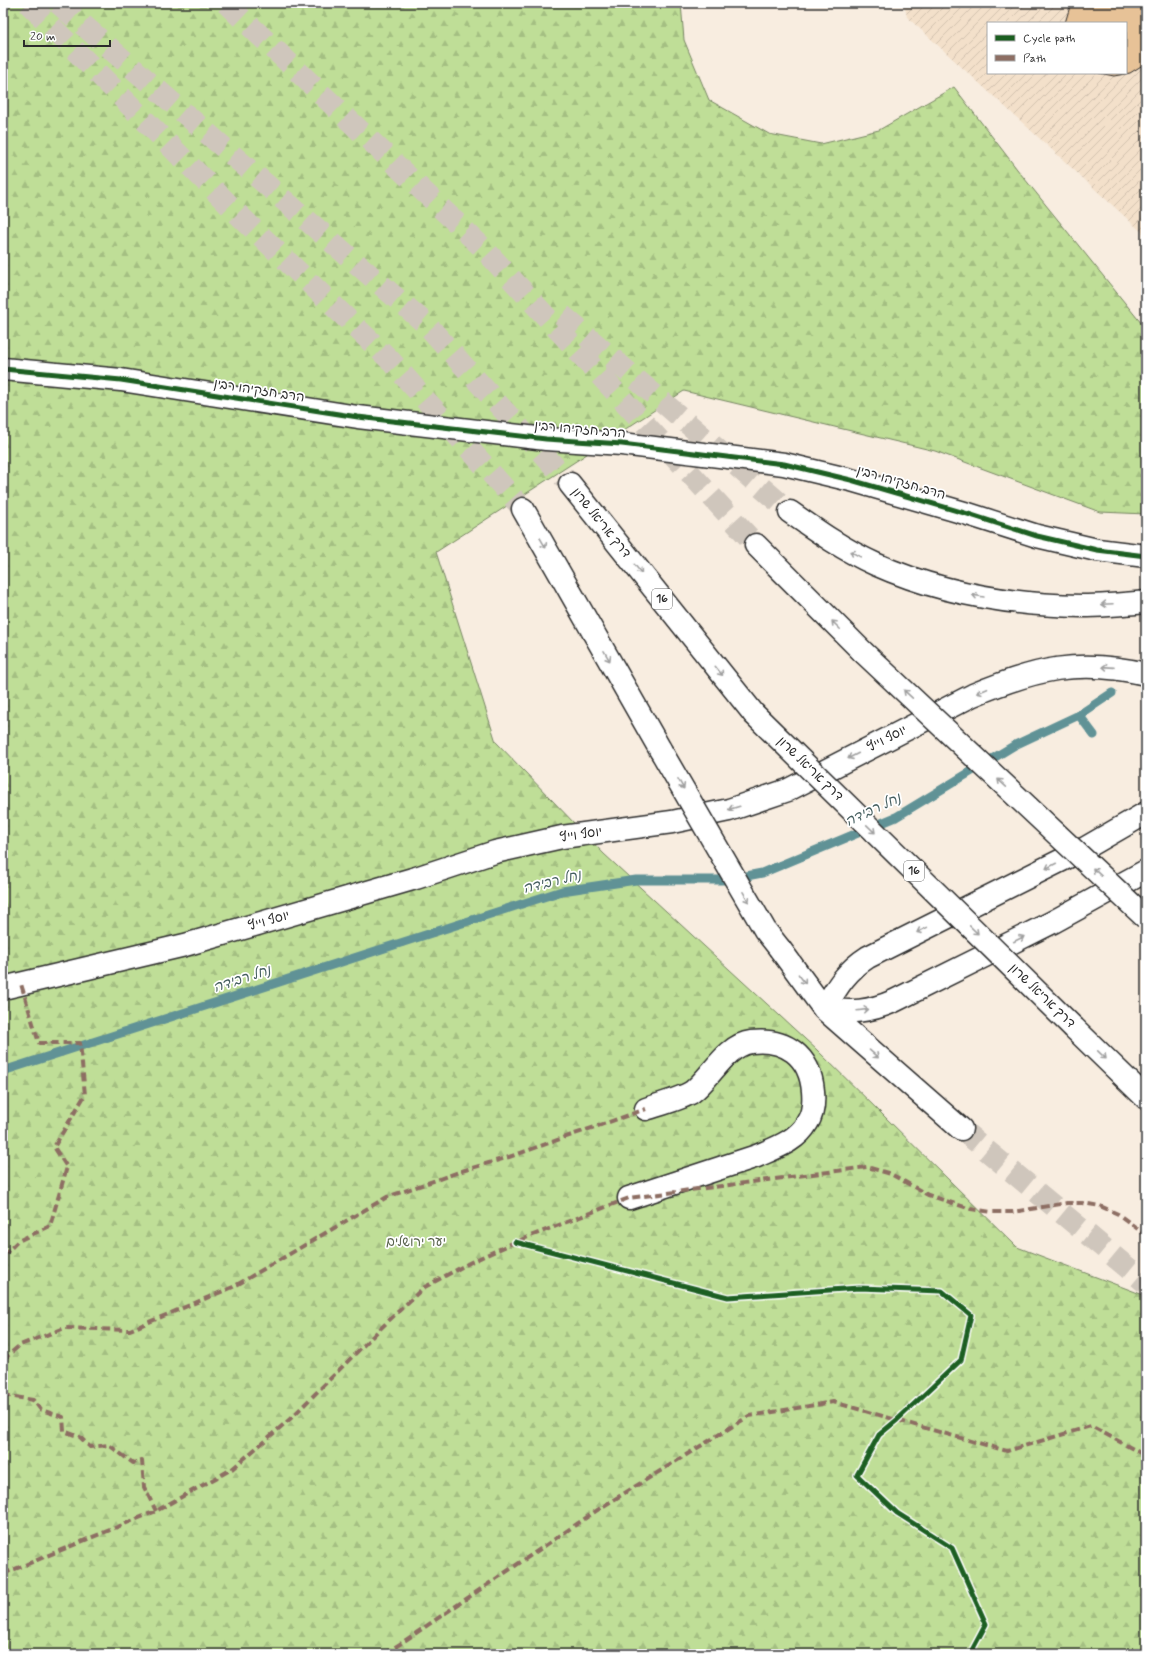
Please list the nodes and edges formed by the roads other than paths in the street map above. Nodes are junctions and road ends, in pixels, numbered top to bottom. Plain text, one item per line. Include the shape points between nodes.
1 (3, 369) edge
2 (570, 484) tunnel mouth
3 (523, 509) tunnel mouth
4 (790, 512) tunnel mouth
5 (756, 544) tunnel mouth
6 (1146, 556) edge
7 (1146, 602) edge
8 (1146, 674) edge
9 (1146, 813) edge
10 (1146, 871) edge
11 (1146, 918) edge
12 (3, 988) edge
13 (824, 1009) junction
14 (1146, 1098) edge
15 (646, 1109) dead end
16 (961, 1129) tunnel mouth
17 (629, 1198) dead end

1 - 6 main road, הרב חזקיהו רבין via 121,380 358,417 546,439 622,444 784,464 851,480 1037,536 1097,550
2 -> 14 main road, דרך אריאל שרון / 16, bridge via 754,714
3 -> 13 main road, bridge via 765,930
7 -> 4 main road via 1083,606 1025,603 975,596 924,583 875,564 825,537
11 -> 5 main road, bridge via 863,652
8 -> 12 main road, יוסף וייץ via 1125,668 1092,666 1061,667 1034,672 973,694 788,790 749,804 672,822 527,844 185,945
9 -> 13 main road via 1082,850 868,957 846,975
13 -> 10 main road via 859,1011 877,1008 894,1001 1053,922
13 -> 16 main road
15 - 17 main road via 692,1092 730,1053 749,1042 762,1041 777,1042 800,1056 808,1068 814,1100 807,1124 796,1136 777,1148

